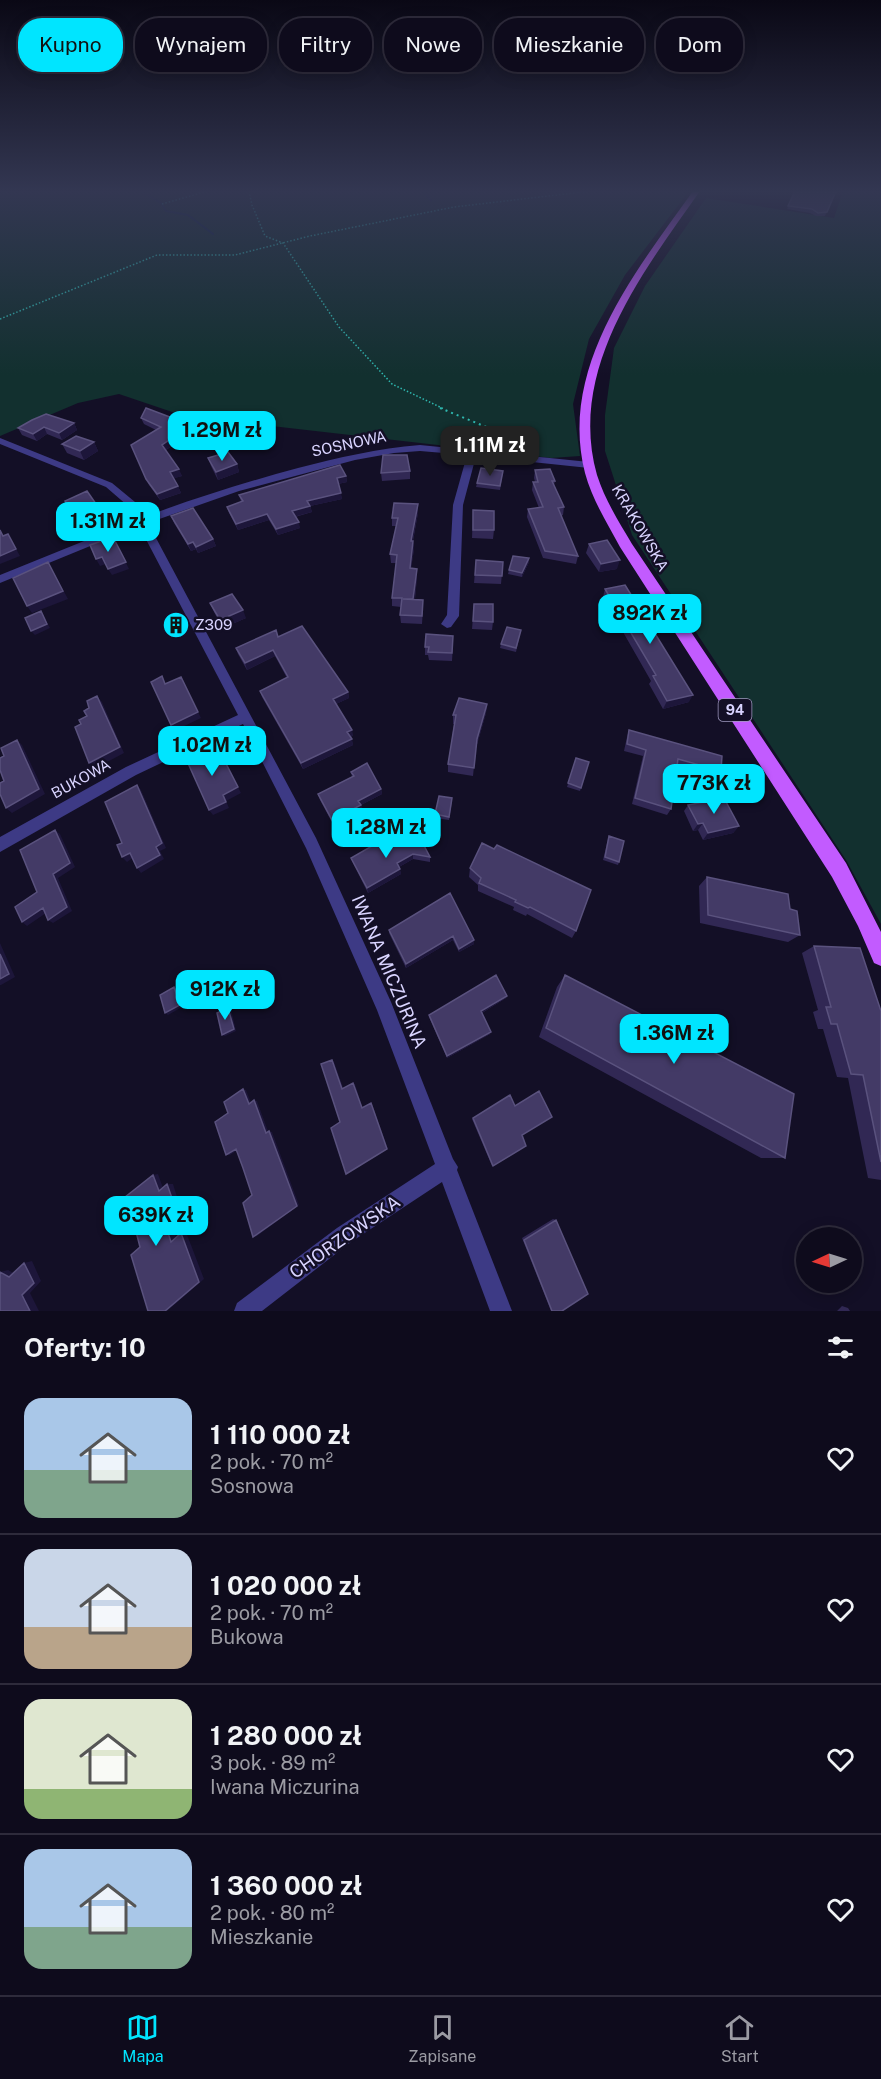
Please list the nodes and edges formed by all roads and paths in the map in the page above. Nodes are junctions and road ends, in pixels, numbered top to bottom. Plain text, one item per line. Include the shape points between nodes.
1 (246, 252) edge
2 (289, 252) edge
3 (655, 252) edge
4 (0, 319) edge
5 (0, 441) edge
6 (536, 447) dead end
7 (472, 454) junction
8 (589, 465) junction
9 (142, 522) junction
10 (0, 579) edge
11 (447, 624) dead end
12 (246, 717) junction
13 (0, 845) edge
14 (881, 956) edge
15 (448, 1167) junction
16 (245, 1311) edge
17 (501, 1311) edge

1 - 4 path via 157,255
2 - 6 path via 339,327 392,384 423,401
3 - 8 main road, KRAKOWSKA / 94 via 635,281 599,351 586,399
5 - 9 street, IWANA MICZURINA via 109,485 132,504
7 - 8 street, SOSNOWA
7 - 9 street, SOSNOWA via 408,448 357,457 251,483
7 - 11 street via 458,505 453,616
8 - 14 main road, KRAKOWSKA / 94 via 627,547 839,870
9 - 10 street, SOSNOWA
9 - 12 street, IWANA MICZURINA
12 - 13 street, BUKOWA via 131,771
12 - 15 street, IWANA MICZURINA via 311,843 385,1008
15 - 16 street, CHORZOWSKA via 376,1212
15 - 17 street, IWANA MICZURINA

